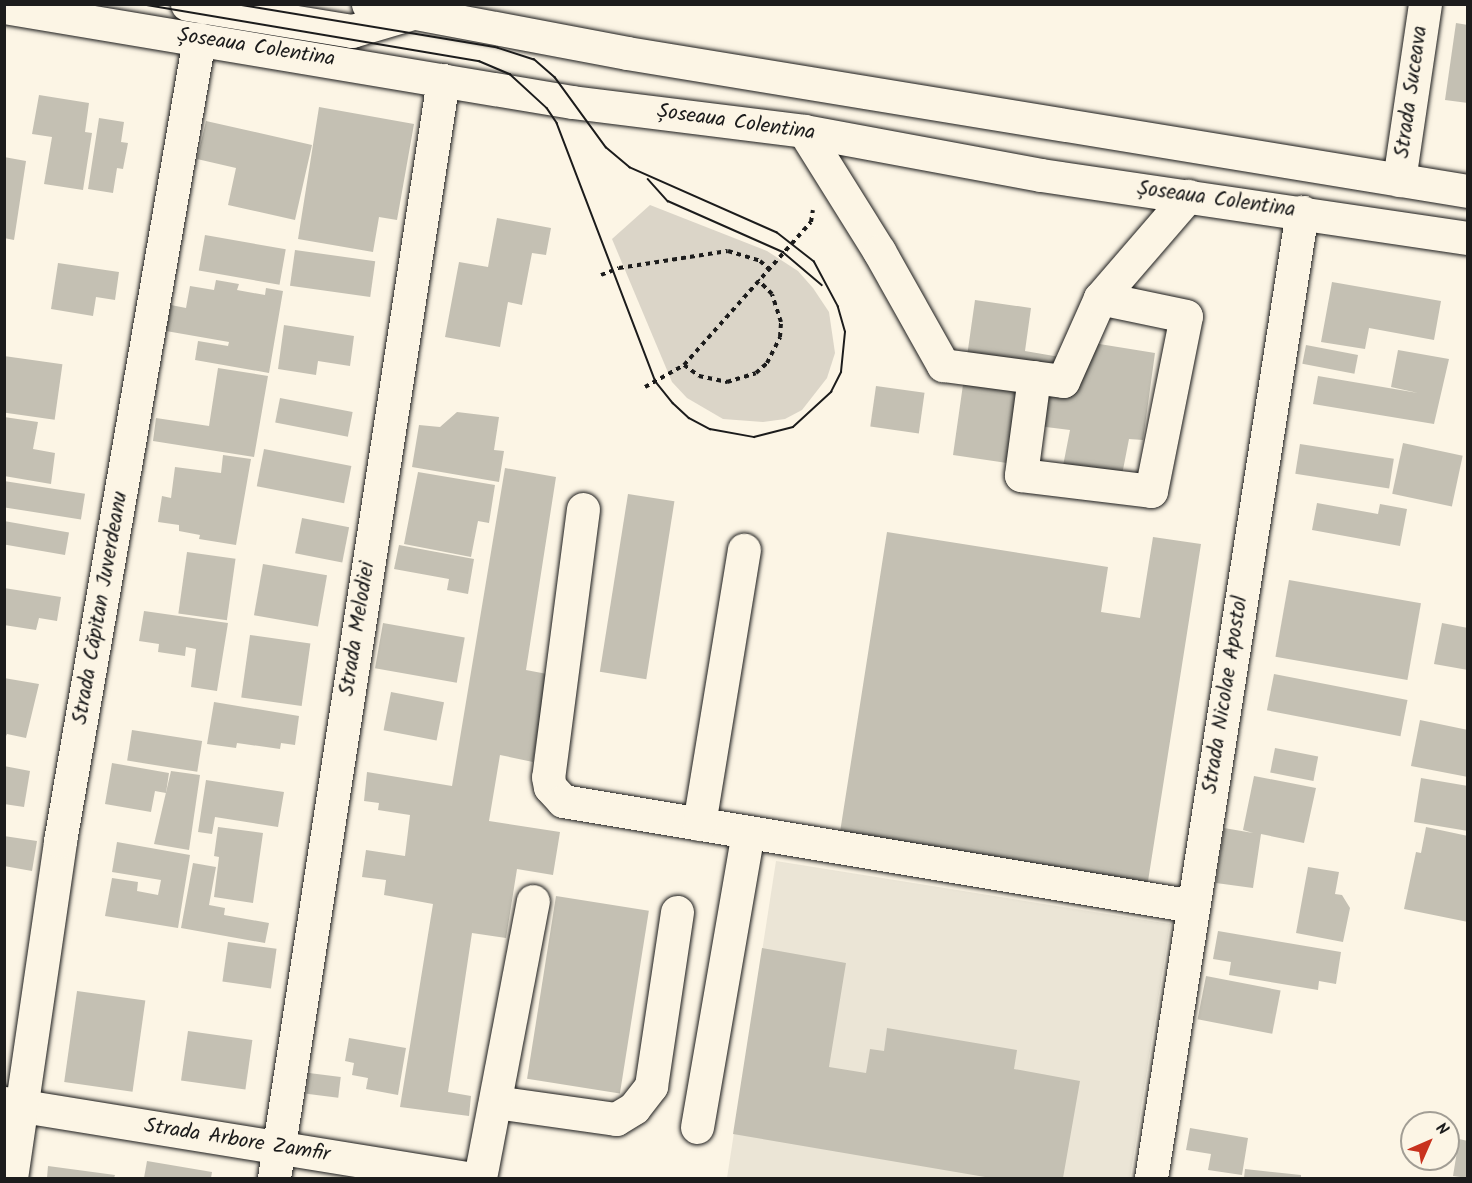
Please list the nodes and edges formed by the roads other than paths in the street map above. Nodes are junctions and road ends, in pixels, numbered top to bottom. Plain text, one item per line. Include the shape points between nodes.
1 (187, 4) edge
2 (1425, 4) edge
3 (4, 8) edge
4 (360, 18) edge
5 (199, 39) junction
6 (443, 80) junction
7 (804, 131) junction
8 (1399, 180) junction
9 (1467, 191) edge
10 (1188, 196) junction
11 (1302, 212) junction
12 (1467, 238) edge
13 (1100, 298) junction
14 (1034, 377) junction
15 (583, 509) dead end
16 (744, 550) dead end
17 (699, 824) junction
18 (747, 832) junction
19 (533, 901) dead end
20 (1193, 906) junction
21 (677, 912) dead end
22 (495, 1102) junction
23 (13, 1104) edge
24 (697, 1127) dead end
25 (276, 1163) edge
26 (11, 1179) edge
27 (469, 1179) edge
28 (480, 1179) edge
29 (1151, 1179) edge

1 - 4 street
2 - 8 street, Strada Suceava
3 - 5 street, Șoseaua Colentina
4 - 8 street via 416,12 627,53
5 - 6 street, Șoseaua Colentina
5 - 23 street, Strada Căpitan Juverdeanu
6 - 7 street, Șoseaua Colentina via 572,102
6 - 25 street, Strada Melodiei
7 - 10 street, Șoseaua Colentina
7 - 14 street via 879,251 943,365
8 - 9 street
10 - 11 street, Șoseaua Colentina
10 - 13 street
11 - 12 street, Șoseaua Colentina
11 - 20 street, Strada Nicolae Apostol
13 - 14 street via 1064,381
13 - 14 street via 1186,316 1151,491 1021,475
15 - 17 street via 548,777 550,787 563,801
16 - 17 street
17 - 18 street
18 - 20 street
18 - 24 street
19 - 22 street
20 - 29 street, Strada Nicolae Apostol
21 - 22 street via 651,1086 634,1108 616,1119
22 - 28 street
23 - 25 street, Strada Arbore Zamfir
23 - 26 street, Strada Căpitan Juverdeanu
25 - 27 street, Strada Arbore Zamfir

